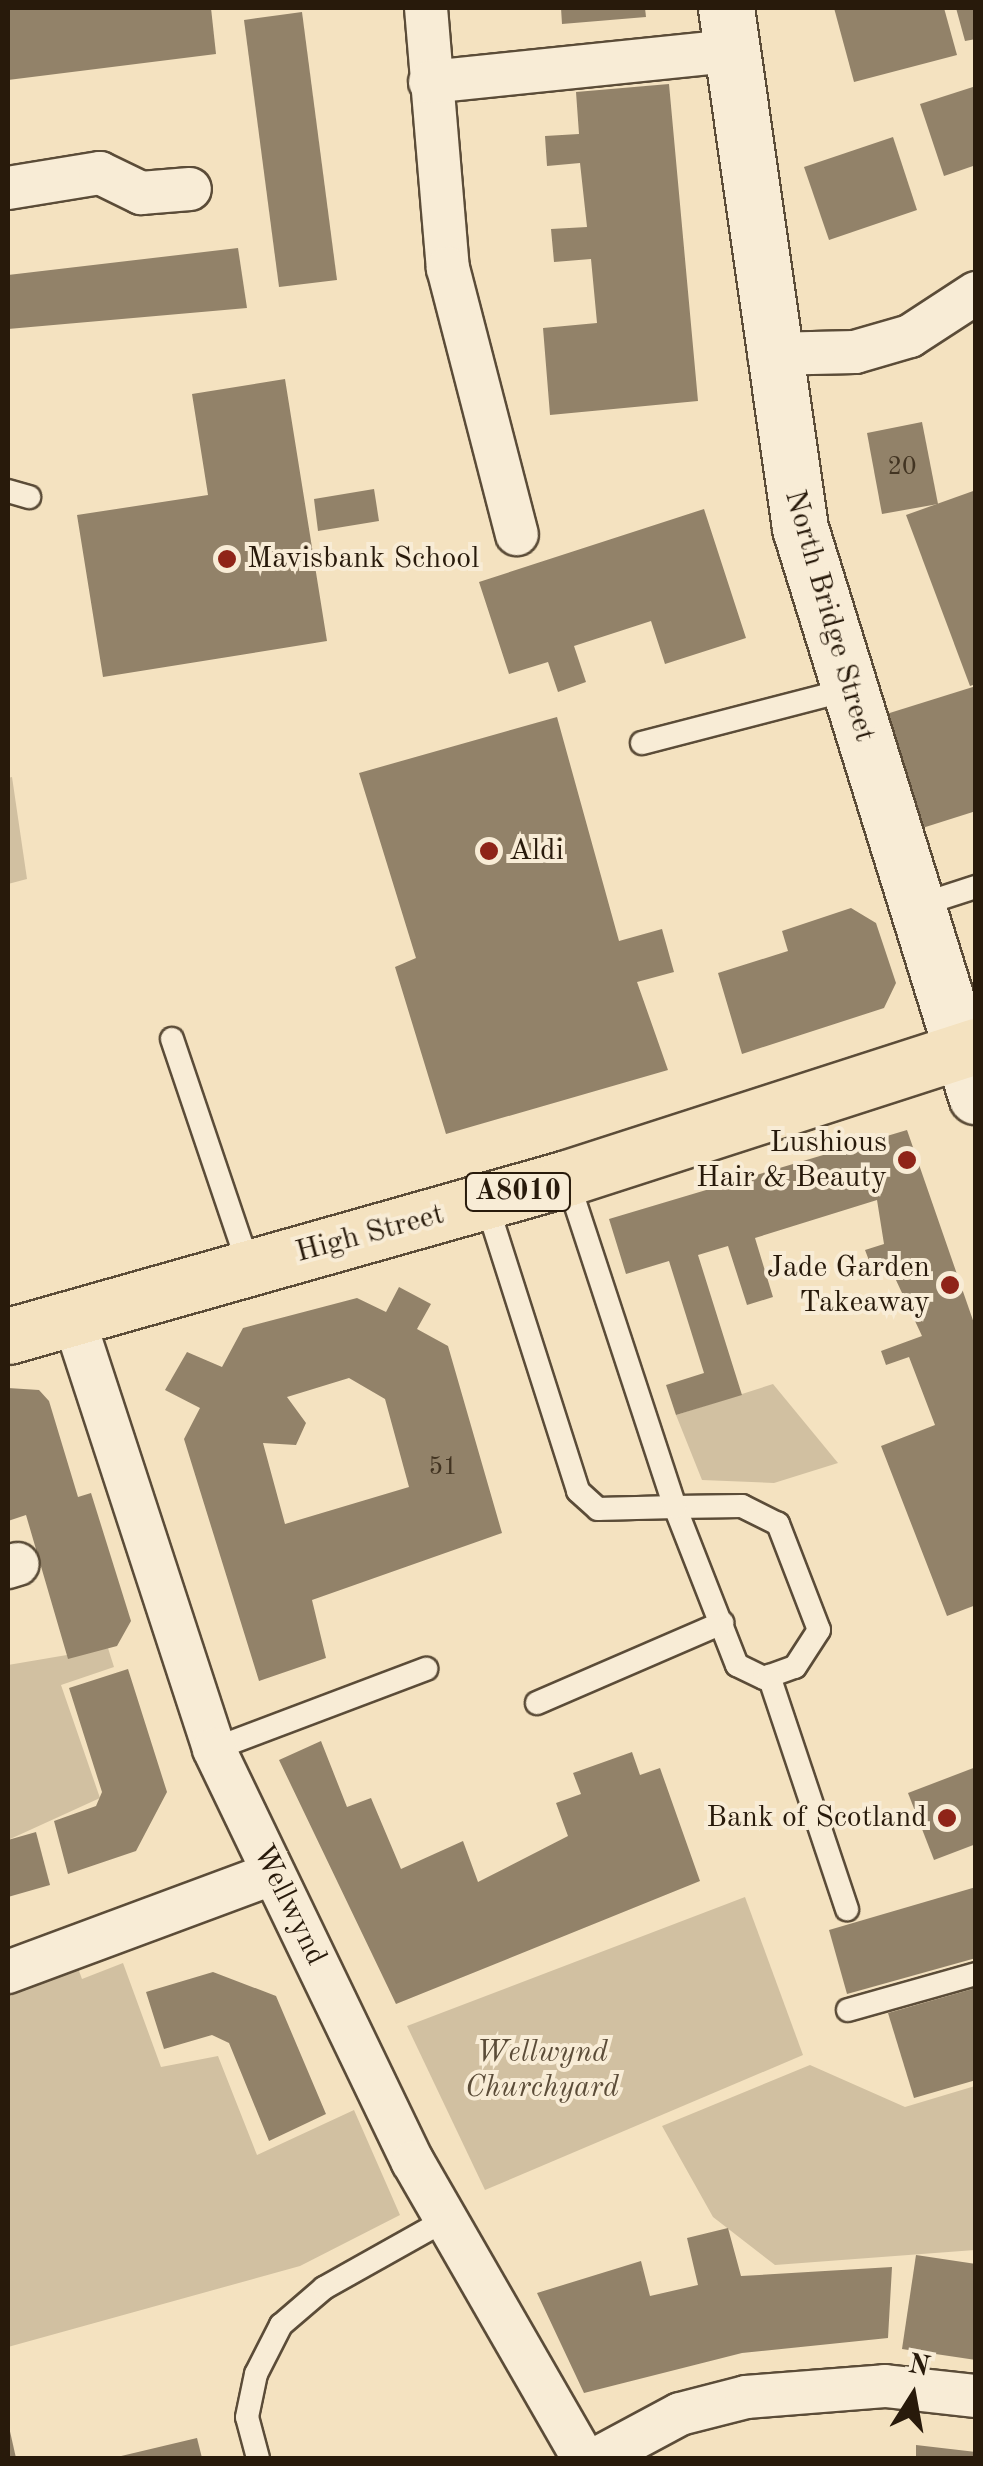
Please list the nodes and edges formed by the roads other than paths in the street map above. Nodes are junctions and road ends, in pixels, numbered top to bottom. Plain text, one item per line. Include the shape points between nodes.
1 (426, 8) edge
2 (729, 29) edge
3 (430, 82) junction
4 (8, 188) edge
5 (190, 188) dead end
6 (976, 293) edge
7 (769, 354) junction
8 (518, 534) dead end
9 (847, 690) junction
10 (642, 743) dead end
11 (976, 887) edge
12 (917, 906) junction
13 (172, 1039) dead end
14 (970, 1064) edge
15 (567, 1178) junction
16 (486, 1202) junction
17 (249, 1266) junction
18 (72, 1317) junction
19 (8, 1336) edge
20 (675, 1508) junction
21 (722, 1623) junction
22 (426, 1668) dead end
23 (769, 1676) junction
24 (537, 1704) dead end
25 (214, 1749) junction
26 (272, 1874) junction
27 (847, 1909) dead end
28 (8, 1972) edge
29 (976, 1974) edge
30 (848, 2010) dead end
31 (445, 2220) junction
32 (976, 2396) edge
33 (258, 2458) edge
34 (583, 2458) edge
35 (598, 2458) edge

1 - 3 street
2 - 3 street, North Bridge Street
2 - 7 main road, North Bridge Street
3 - 8 street via 448,268
4 - 5 street via 100,174 142,193
6 - 7 street via 910,336 855,352
7 - 9 main road, North Bridge Street via 800,528
9 - 10 lane
9 - 12 main road, North Bridge Street
11 - 12 lane
12 - 14 main road, North Bridge Street
13 - 17 lane
14 - 15 main road, High Street / A8010
15 - 16 main road, High Street / A8010
15 - 20 lane
16 - 17 main road, High Street / A8010
16 - 20 lane via 578,1491 598,1509
17 - 18 main road, High Street / A8010
18 - 19 main road, High Street / A8010
18 - 25 street, Wellwynd
20 - 21 lane
20 - 23 lane via 742,1506 778,1524 819,1630 805,1658
21 - 23 lane via 737,1665
21 - 24 lane
22 - 25 lane
23 - 27 lane
25 - 26 street, Wellwynd
26 - 28 street
26 - 31 street, Wellwynd
29 - 30 lane
31 - 33 lane via 324,2288 282,2326 256,2374 247,2417
31 - 34 street, Wellwynd
32 - 35 street via 885,2386 746,2397 680,2414

